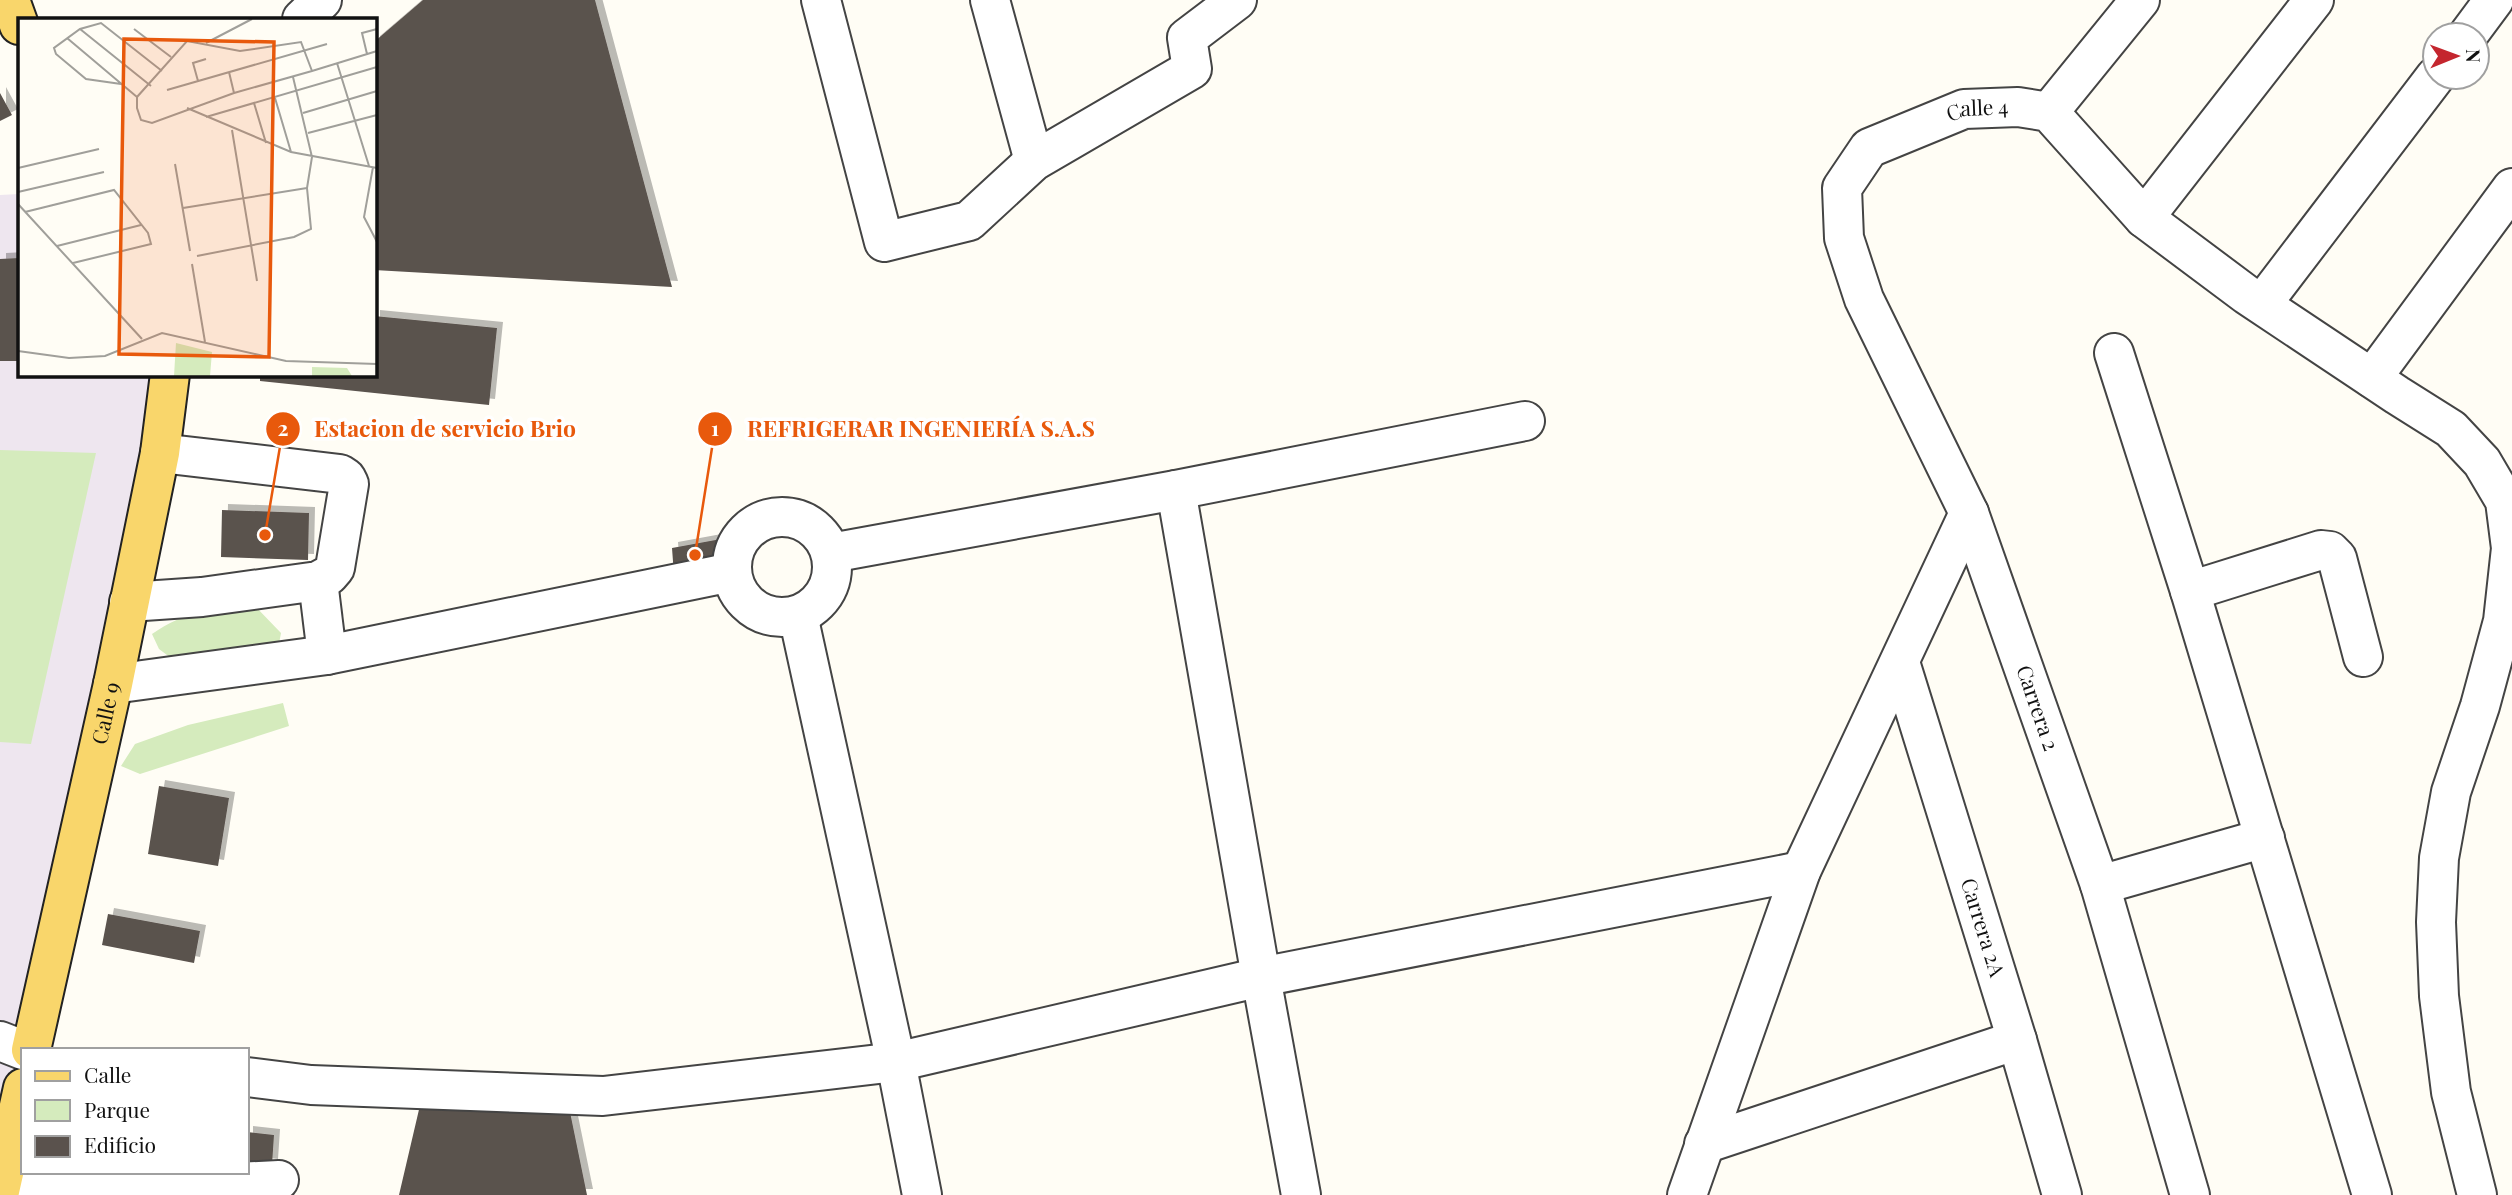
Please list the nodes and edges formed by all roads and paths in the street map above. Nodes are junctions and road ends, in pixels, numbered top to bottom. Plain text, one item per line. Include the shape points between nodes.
1 (10, 0) edge
2 (322, 0) edge
3 (821, 0) edge
4 (990, 0) edge
5 (1237, 0) edge
6 (2140, 0) edge
7 (2314, 0) edge
8 (2494, 0) edge
9 (303, 18) edge
10 (2478, 21) edge
11 (18, 22) edge
12 (2424, 91) edge
13 (2049, 112) junction
14 (1034, 161) junction
15 (2512, 188) edge
16 (2144, 218) junction
17 (1844, 237) joint
18 (2262, 304) junction
19 (2114, 353) dead end
20 (170, 376) edge
21 (2372, 378) junction
22 (1525, 421) dead end
23 (160, 453) junction
24 (1176, 490) junction
25 (1969, 513) junction
26 (831, 553) junction
27 (732, 572) junction
28 (318, 581) junction
29 (2190, 591) junction
30 (129, 602) junction
31 (798, 615) junction
32 (327, 655) junction
33 (2363, 657) dead end
34 (1900, 662) junction
35 (2503, 664) edge
36 (113, 684) junction
37 (2264, 838) junction
38 (1801, 871) junction
39 (2100, 885) junction
40 (1261, 977) junction
41 (2017, 1040) junction
42 (0, 1041) edge
43 (31, 1048) edge
44 (21, 1049) edge
45 (896, 1062) junction
46 (248, 1077) edge
47 (21, 1097) edge
48 (1704, 1144) junction
49 (279, 1180) dead end
50 (0, 1192) edge
51 (922, 1195) edge
52 (1301, 1195) edge
53 (1687, 1195) edge
54 (2062, 1195) edge
55 (2190, 1195) edge
56 (2372, 1195) edge
57 (2477, 1195) edge

1 - 11 main road
2 - 9 street
3 - 14 street via 884,242 969,221
4 - 14 street
5 - 14 street via 1187,38 1192,69
6 - 13 street
7 - 16 street
8 - 10 street
12 - 18 street
13 - 16 street
13 - 17 street, Calle 4 via 2018,107 1964,108 1869,148 1842,188
15 - 21 street
16 - 18 street
17 - 25 street, Carrera 2 via 1864,299
18 - 21 street
19 - 29 street
20 - 23 main road, Calle 9
21 - 35 street via 2451,429 2482,462 2505,501 2511,548
22 - 24 street
23 - 28 street via 346,478 349,484 335,568
23 - 30 main road, Calle 9
24 - 26 street
24 - 40 street
25 - 34 street
25 - 39 street, Carrera 2
26 - 27 street via 813,526 798,518 765,519 739,539
26 - 31 street via 829,584 811,608
27 - 31 street via 737,589 762,614
27 - 32 street
28 - 30 street
28 - 32 street
29 - 33 street via 2330,551 2337,558
29 - 37 street
30 - 36 main road, Calle 9
31 - 45 street
32 - 36 street
34 - 38 street
34 - 41 street, Carrera 2A
35 - 57 street via 2451,792 2436,922 2439,996 2451,1092
36 - 43 main road, Calle 9
37 - 39 street
37 - 56 street
38 - 40 street
38 - 48 street
39 - 55 street, Carrera 2
40 - 45 street
40 - 52 street
41 - 48 street
41 - 54 street, Carrera 2A
42 - 44 street
45 - 46 street via 603,1096 311,1085
45 - 51 street
47 - 50 main road
48 - 53 street
49 - 50 street

